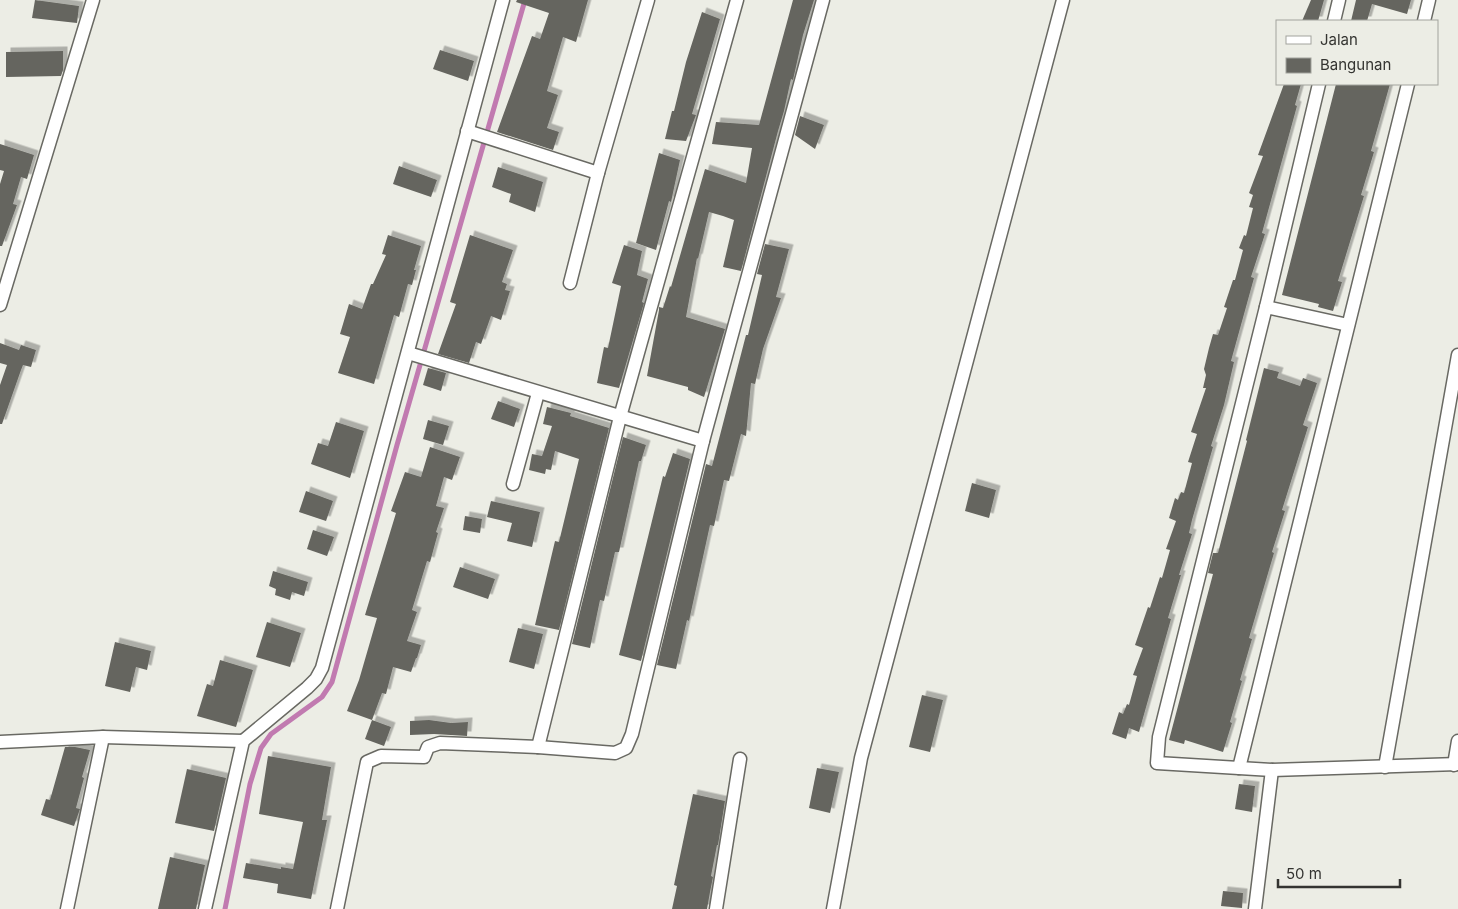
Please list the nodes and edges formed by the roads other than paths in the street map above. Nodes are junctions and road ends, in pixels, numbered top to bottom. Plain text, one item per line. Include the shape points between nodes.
1 (93, 0) edge
2 (502, 0) edge
3 (648, 0) edge
4 (737, 0) edge
5 (823, 0) edge
6 (1063, 0) edge
7 (1339, 0) edge
8 (1429, 0) edge
9 (1334, 20) edge
10 (1424, 20) edge
11 (1319, 85) edge
12 (1408, 85) edge
13 (470, 133) junction
14 (598, 174) junction
15 (570, 282) dead end
16 (0, 305) edge
17 (1266, 307) junction
18 (1348, 325) junction
19 (412, 355) junction
20 (1458, 355) edge
21 (538, 393) junction
22 (620, 417) junction
23 (703, 441) junction
24 (513, 484) dead end
25 (103, 737) junction
26 (243, 741) junction
27 (0, 742) edge
28 (1458, 742) edge
29 (538, 746) junction
30 (740, 760) dead end
31 (1456, 764) edge
32 (1385, 767) junction
33 (1239, 768) junction
34 (1272, 770) junction
35 (67, 909) edge
36 (205, 909) edge
37 (337, 909) edge
38 (716, 909) edge
39 (833, 909) edge
40 (1255, 909) edge

1 - 16 street
2 - 13 street
3 - 14 street
4 - 22 street
5 - 23 street
6 - 39 street via 861,758
7 - 9 street
8 - 10 street
11 - 17 street
12 - 18 street
13 - 14 street
13 - 19 street
14 - 15 street
17 - 18 street
17 - 33 street via 1159,736 1157,763
18 - 33 street
19 - 21 street
19 - 26 street via 322,668 307,688
20 - 32 street
21 - 22 street
21 - 24 street
22 - 23 street
22 - 29 street
23 - 29 street via 626,748 615,753
25 - 26 street
25 - 27 street
25 - 35 street
26 - 36 street
28 - 31 street
29 - 37 street via 440,743 428,747 424,757 381,756 367,762
30 - 38 street
31 - 32 street
32 - 34 street
33 - 34 street
34 - 40 street

